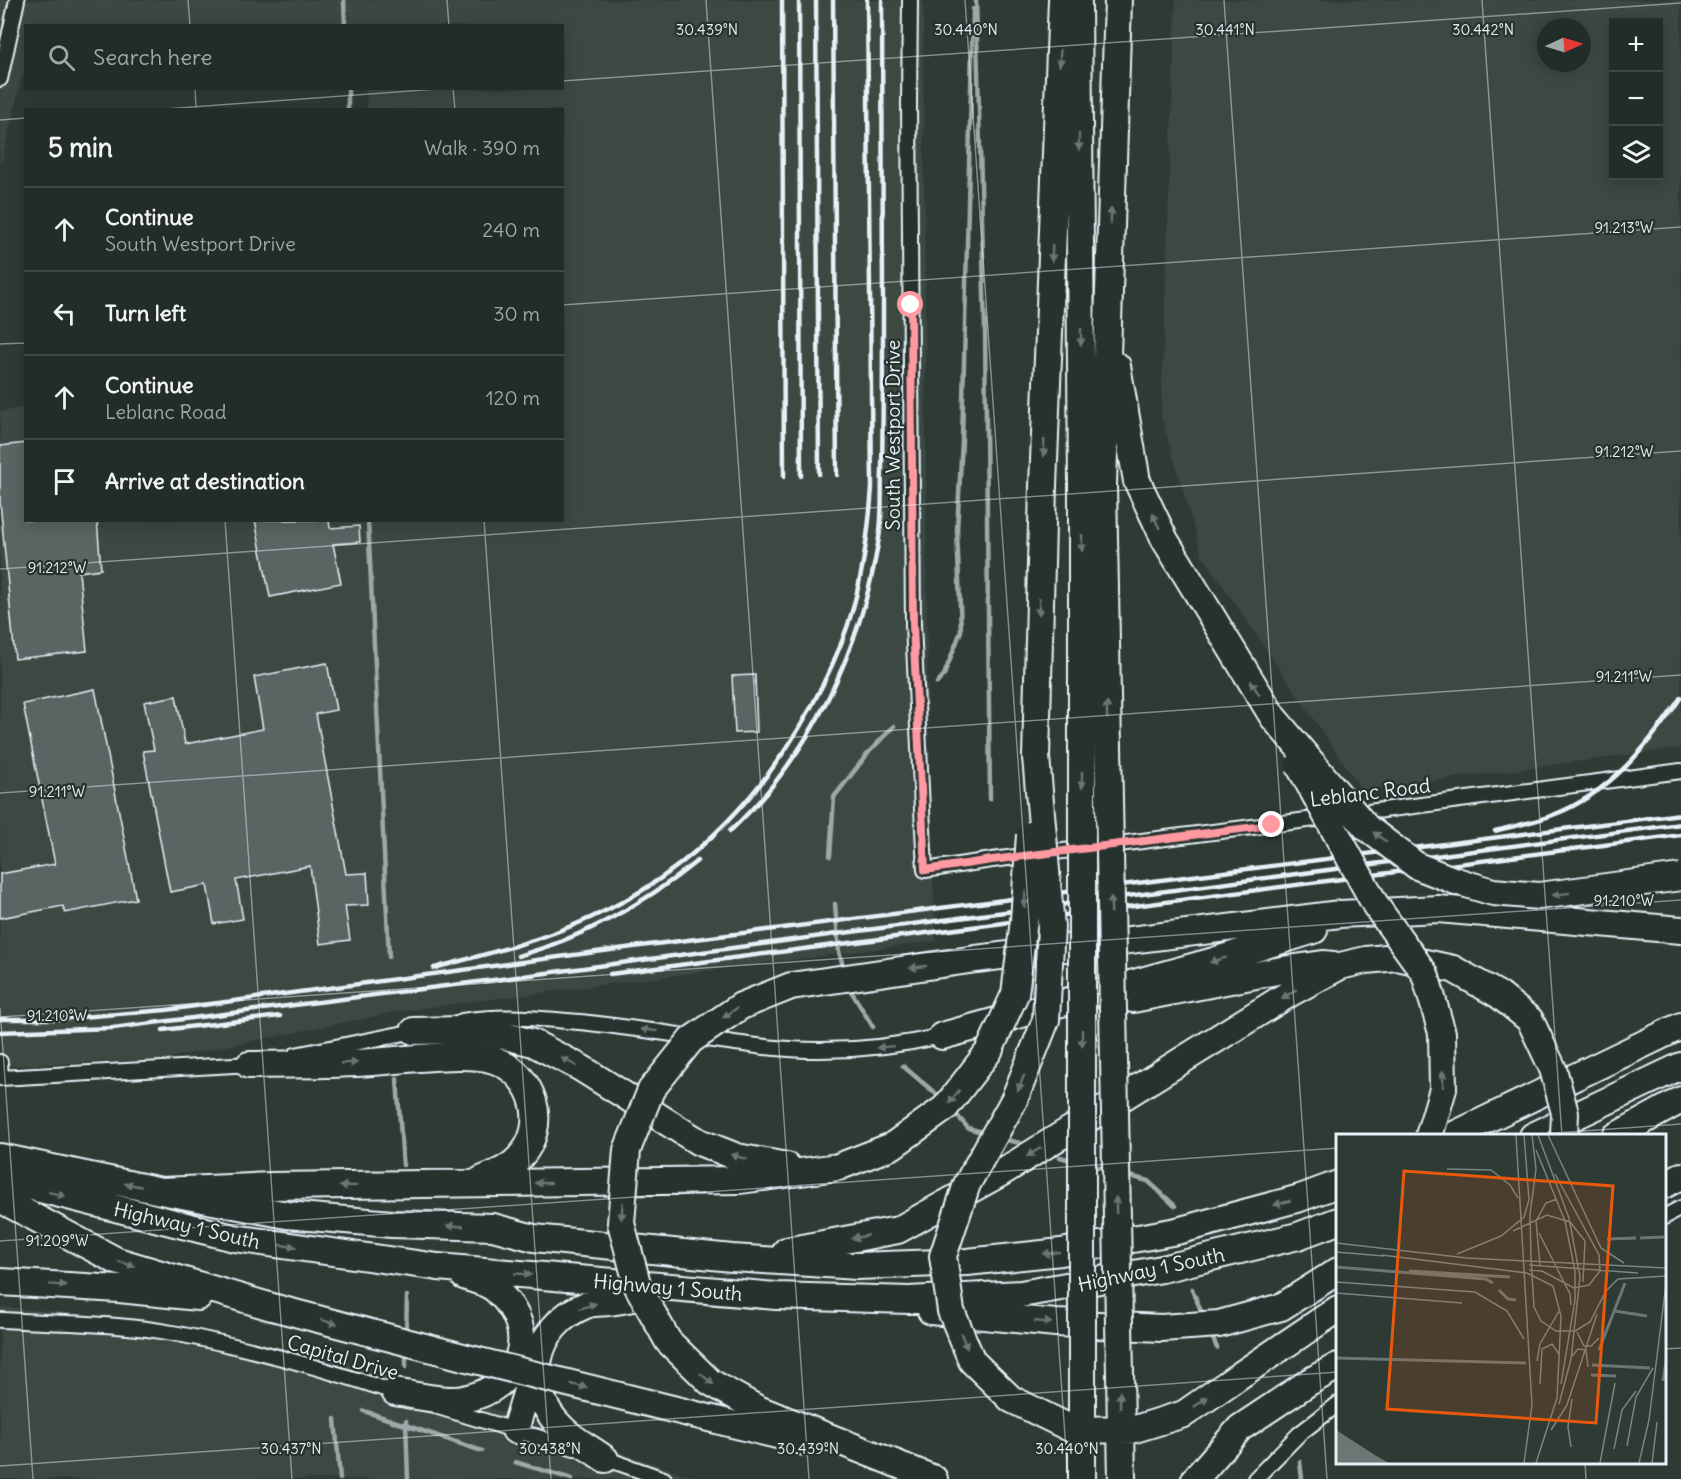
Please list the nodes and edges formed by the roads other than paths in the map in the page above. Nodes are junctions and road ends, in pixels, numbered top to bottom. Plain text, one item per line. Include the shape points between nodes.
1 (17, 0) edge
2 (910, 0) edge
3 (1062, 0) edge
4 (1078, 0) edge
5 (1118, 0) edge
6 (0, 79) edge
7 (1107, 312) junction
8 (1092, 485) junction
9 (1273, 717) junction
10 (1036, 757) junction
11 (1681, 771) edge
12 (925, 870) joint
13 (1681, 877) edge
14 (1438, 909) junction
15 (1681, 930) edge
16 (1340, 966) junction
17 (1681, 1026) edge
18 (414, 1031) junction
19 (942, 1036) junction
20 (0, 1062) edge
21 (249, 1065) junction
22 (1681, 1066) edge
23 (1, 1078) edge
24 (1681, 1100) edge
25 (1430, 1134) edge
26 (1456, 1134) edge
27 (1537, 1134) edge
28 (1564, 1134) edge
29 (1620, 1134) edge
30 (0, 1157) edge
31 (838, 1167) junction
32 (1681, 1176) edge
33 (0, 1179) edge
34 (471, 1183) junction
35 (1666, 1184) edge
36 (1336, 1185) edge
37 (161, 1191) junction
38 (0, 1199) edge
39 (1681, 1208) edge
40 (1666, 1216) edge
41 (1336, 1222) edge
42 (732, 1258) junction
43 (438, 1267) junction
44 (1336, 1272) edge
45 (0, 1282) edge
46 (689, 1289) junction
47 (776, 1296) junction
48 (272, 1307) junction
49 (1336, 1310) edge
50 (0, 1320) edge
51 (529, 1356) junction
52 (1336, 1367) edge
53 (395, 1392) junction
54 (1336, 1406) edge
55 (508, 1428) junction
56 (605, 1459) junction
57 (897, 1464) junction
58 (664, 1479) edge
59 (934, 1479) edge
60 (1082, 1479) edge
61 (1122, 1479) edge
62 (1195, 1479) edge
63 (1255, 1479) edge

1 - 6 street
2 - 12 street, South Westport Drive via 913,625
3 -> 10 highway
4 -> 8 highway
7 -> 5 highway
7 - 8 highway
9 -> 7 highway, bridge via 1165,540 1137,481
8 -> 60 highway, bridge
61 -> 8 highway, bridge
13 -> 9 highway, bridge via 1539,896 1493,892 1417,866 1366,827
25 -> 9 highway, bridge via 1443,1089 1442,1033 1425,974 1376,906
10 -> 31 highway, bridge via 1015,994 989,1051 945,1108 892,1146
10 -> 49 highway, bridge via 1051,927 1046,1020 1014,1100 967,1184 943,1256 951,1311 972,1361 1011,1399 1074,1430 1135,1429 1184,1414
11 - 12 street, Leblanc Road
14 - 15 highway
14 -> 19 highway via 1304,932 1214,961
14 -> 57 highway, bridge via 1340,914 791,986 741,1006 692,1040 651,1090 627,1150 621,1223 638,1287 668,1341 710,1382 758,1409
16 - 19 highway via 1323,964 1282,970
16 - 28 highway, bridge via 1396,957 1453,969 1499,995 1530,1020 1553,1069 1565,1113
16 -> 42 highway via 999,1174 898,1230
17 - 26 highway
19 -> 18 street via 904,1045 808,1050 544,1018 490,1017
18 - 21 street
31 -> 18 highway via 781,1166 737,1157 699,1142 581,1068 533,1043 489,1032
20 - 23 street
21 - 23 street
21 -> 34 highway via 469,1056 495,1060 515,1072 526,1085 535,1108 535,1130 527,1148 512,1165
22 - 27 highway
24 - 29 highway
37 -> 30 highway
31 -> 34 highway via 740,1180
32 - 35 highway
33 -> 43 highway, Highway 1 South via 234,1238
34 -> 37 highway
36 -> 42 highway, Highway 1 South via 1177,1231 1061,1252 967,1262 857,1266
42 -> 37 highway, Highway 1 South via 534,1238 493,1227 287,1215
38 -> 48 highway via 117,1261
39 - 40 street
41 - 47 highway, Highway 1 South via 1298,1236 1162,1269 1021,1294 909,1300
43 -> 46 highway, Highway 1 South
43 - 51 highway via 496,1289 517,1315
47 -> 44 highway via 1056,1323 1161,1328 1219,1324 1281,1307
45 -> 48 highway via 119,1289
46 - 47 highway, Highway 1 South
51 -> 46 highway via 564,1317 588,1304
48 -> 57 highway, bridge
50 - 53 street, Capital Drive via 177,1334
51 - 53 highway via 496,1387 463,1399
51 - 55 highway
51 - 56 highway via 545,1405 563,1429
52 - 62 highway via 1240,1428
53 - 55 street, Capital Drive
54 - 63 street via 1299,1434
55 - 56 street, Capital Drive
56 - 58 street, Capital Drive
57 - 59 highway

